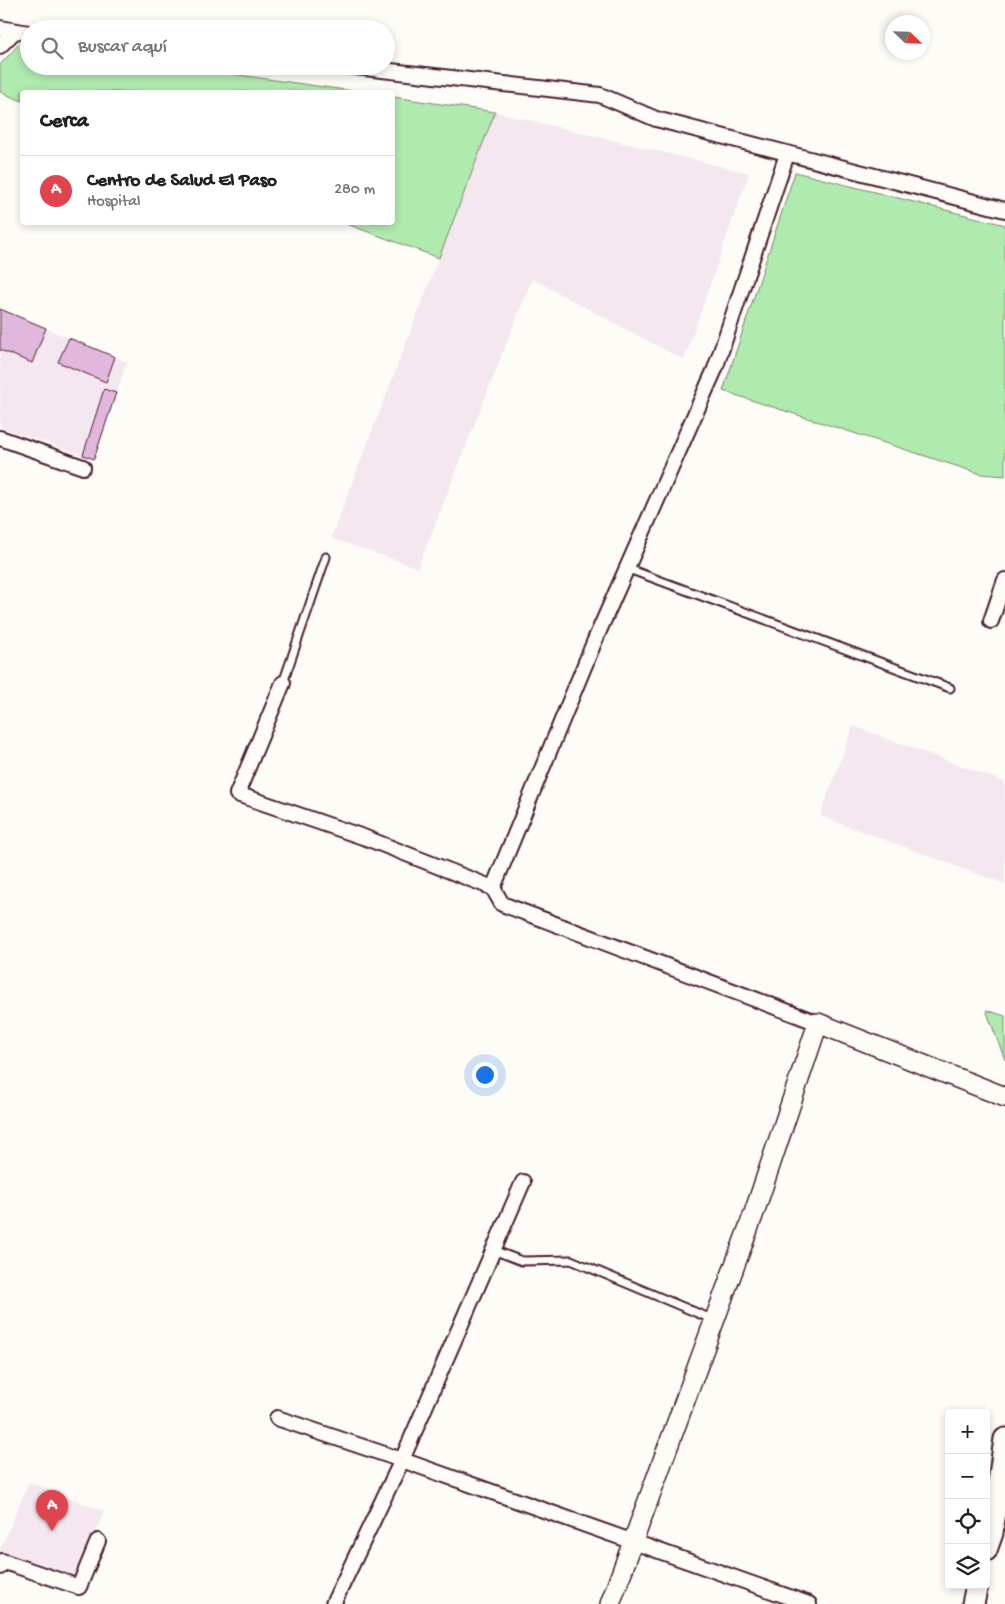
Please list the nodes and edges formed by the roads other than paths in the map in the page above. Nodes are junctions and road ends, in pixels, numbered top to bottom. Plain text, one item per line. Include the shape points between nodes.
1 (0, 28) edge
2 (20, 32) edge
3 (20, 33) edge
4 (0, 46) edge
5 (395, 72) edge
6 (787, 154) junction
7 (1005, 210) edge
8 (0, 438) edge
9 (83, 467) dead end
10 (326, 557) dead end
11 (626, 568) junction
12 (1005, 580) edge
13 (991, 620) dead end
14 (282, 683) joint
15 (950, 688) dead end
16 (493, 888) junction
17 (818, 1023) junction
18 (1005, 1097) edge
19 (523, 1182) dead end
20 (493, 1250) junction
21 (715, 1320) junction
22 (277, 1418) dead end
23 (1005, 1439) edge
24 (402, 1460) junction
25 (98, 1541) dead end
26 (632, 1541) junction
27 (988, 1544) edge
28 (0, 1567) edge
29 (976, 1589) edge
30 (333, 1604) edge
31 (610, 1604) edge
32 (809, 1604) edge
33 (973, 1604) edge

1 - 2 street
3 - 4 street
5 - 6 street via 600,95 656,119
6 - 7 street
6 - 11 street via 714,369
8 - 9 street
10 - 14 lane
11 - 15 lane
11 - 16 street
12 - 13 street
14 - 16 street via 237,794 366,838
16 - 17 street via 502,904
17 - 18 main road
17 - 21 main road
19 - 20 street
20 - 21 lane via 522,1261 571,1260
20 - 24 street
21 - 26 main road
22 - 24 street
23 - 27 main road
24 - 26 street
24 - 30 street
25 - 28 street via 79,1587 2,1562
26 - 31 main road
26 - 32 street
29 - 33 main road

